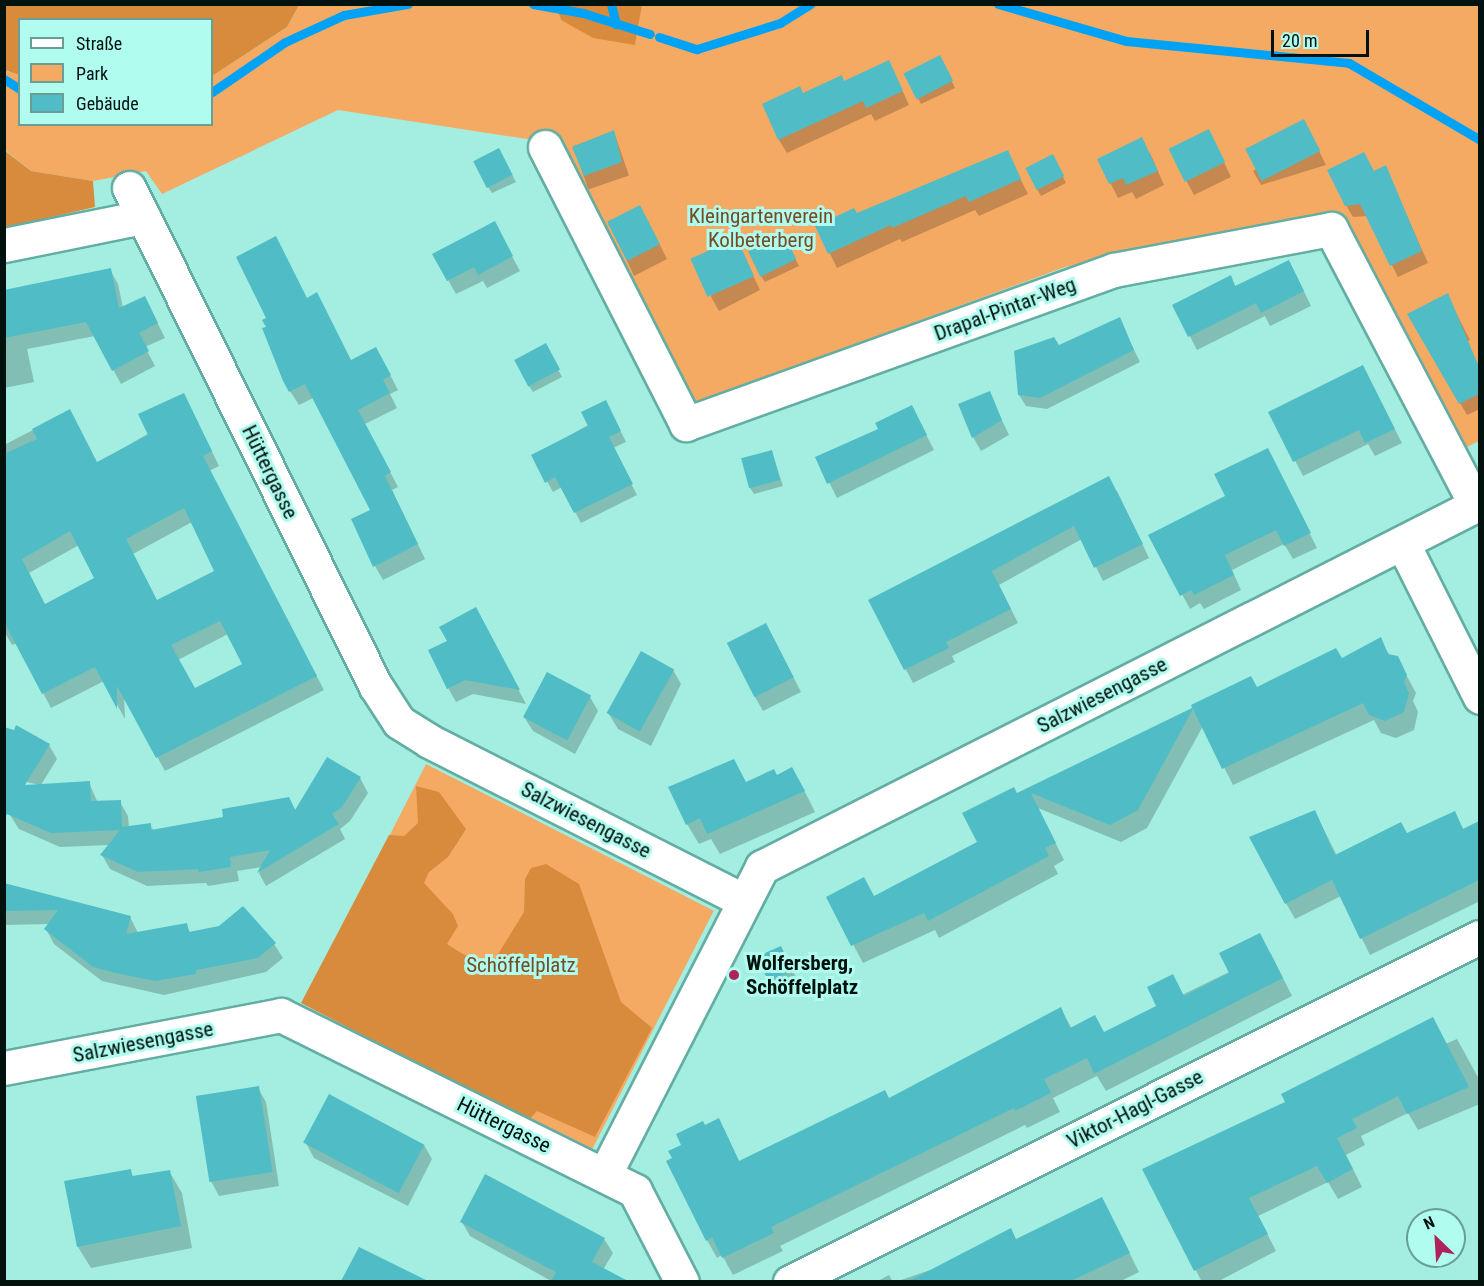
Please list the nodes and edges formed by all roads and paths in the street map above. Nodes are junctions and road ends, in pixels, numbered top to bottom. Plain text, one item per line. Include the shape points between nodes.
1 (545, 147) dead end
2 (129, 188) dead end
3 (143, 217) junction
4 (4, 245) edge
5 (1476, 505) joint
6 (1403, 544) junction
7 (1479, 697) edge
8 (429, 741) joint
9 (742, 900) junction
10 (1479, 937) edge
11 (281, 1015) joint
12 (4, 1068) edge
13 (605, 1174) junction
14 (682, 1281) edge
15 (790, 1281) edge

1 - 5 street, Drapal-Pintar-Weg via 686,424 1114,270 1331,229
2 - 3 street, Hüttergasse
3 - 4 street
3 - 8 street, Hüttergasse via 375,685 399,722
5 - 6 street, Salzwiesengasse
6 - 7 street
6 - 9 street, Salzwiesengasse via 762,867
8 - 9 street, Salzwiesengasse
9 - 13 street, Salzwiesengasse
10 - 15 street, Viktor-Hagl-Gasse
11 - 12 street, Salzwiesengasse
11 - 13 street, Hüttergasse
13 - 14 street, Hüttergasse via 635,1191

